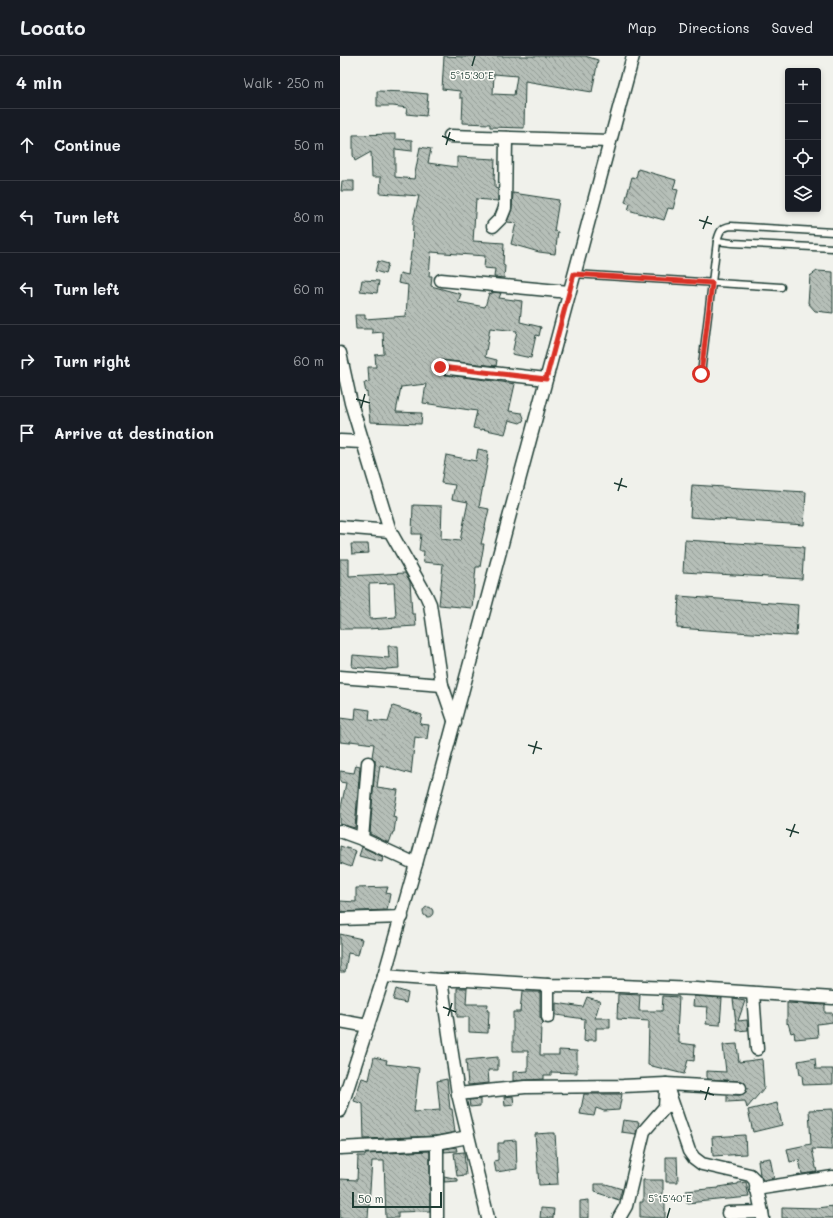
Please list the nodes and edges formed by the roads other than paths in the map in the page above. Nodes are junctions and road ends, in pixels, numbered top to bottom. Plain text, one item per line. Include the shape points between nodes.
1 (633, 56) edge
2 (450, 136) dead end
3 (506, 138) junction
4 (610, 141) junction
5 (493, 226) dead end
6 (833, 232) edge
7 (717, 241) junction
8 (833, 248) edge
9 (574, 274) junction
10 (441, 280) dead end
11 (712, 283) junction
12 (781, 288) dead end
13 (569, 292) junction
14 (340, 353) edge
15 (440, 367) dead end
16 (701, 374) dead end
17 (546, 379) junction
18 (340, 441) edge
19 (363, 442) junction
20 (340, 527) edge
21 (390, 531) junction
22 (340, 677) edge
23 (442, 685) junction
24 (455, 723) junction
25 (368, 763) dead end
26 (340, 831) edge
27 (362, 839) junction
28 (416, 864) junction
29 (402, 917) junction
30 (340, 919) edge
31 (384, 976) junction
32 (441, 980) junction
33 (548, 985) junction
34 (754, 993) junction
35 (833, 998) edge
36 (548, 1017) dead end
37 (340, 1021) edge
38 (368, 1026) junction
39 (757, 1049) dead end
40 (666, 1084) junction
41 (740, 1088) dead end
42 (458, 1094) junction
43 (341, 1105) edge
44 (468, 1137) junction
45 (437, 1143) junction
46 (340, 1148) edge
47 (833, 1177) edge
48 (756, 1189) junction
49 (728, 1213) dead end
50 (762, 1215) edge
51 (437, 1218) edge
52 (488, 1218) edge
53 (619, 1218) edge

1 - 4 street
2 - 3 street
3 - 4 street
3 - 5 street via 505,208 501,218
4 - 9 street
6 - 7 lane via 731,226 723,228
7 - 8 lane
7 - 11 lane
9 - 11 lane
9 - 13 street
10 - 13 street
11 - 12 lane
11 - 16 lane
13 - 17 street
14 - 19 street
15 - 17 street
17 - 24 street
18 - 19 street
19 - 21 street
20 - 21 street
21 - 23 street via 430,604
22 - 23 street
23 - 24 street
24 - 28 street
25 - 27 street
26 - 27 street
27 - 28 street
28 - 29 street
29 - 30 street
29 - 31 street
31 - 32 street
31 - 38 street
32 - 33 street
32 - 42 street
33 - 34 street
33 - 36 street
34 - 35 street
34 - 39 street
37 - 38 street
38 - 43 street
40 - 41 street
40 - 42 street via 525,1087
40 - 48 street via 689,1151 694,1158 702,1164 750,1175 755,1180
40 - 53 street via 665,1107 644,1131 626,1206
42 - 44 street
44 - 45 street
44 - 52 street
45 - 46 street
45 - 51 street
47 - 48 street
48 - 50 street
49 - 50 street

